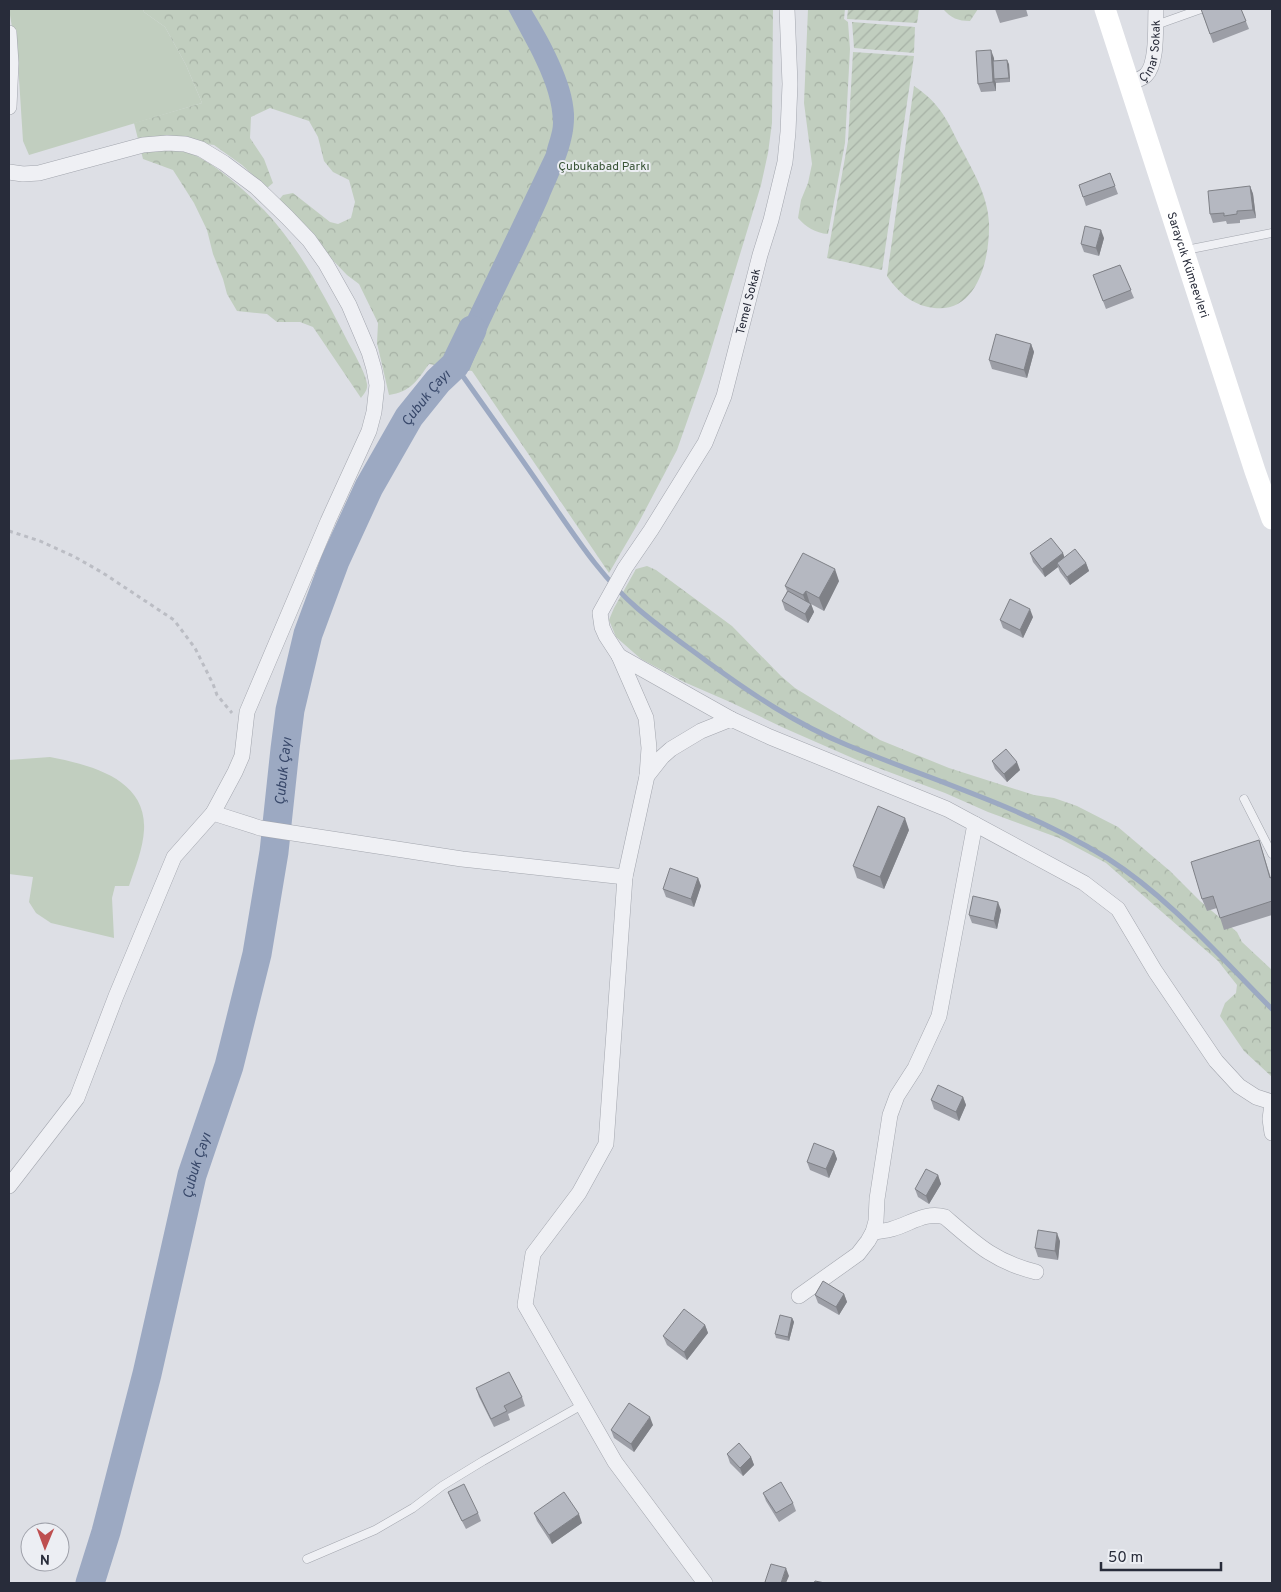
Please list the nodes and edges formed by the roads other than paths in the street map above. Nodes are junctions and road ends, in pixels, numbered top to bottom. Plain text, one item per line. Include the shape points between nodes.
1 (787, 9) edge
2 (1105, 9) edge
3 (1156, 9) edge
4 (1201, 9) edge
5 (1155, 25) junction
6 (9, 33) edge
7 (1128, 84) junction
8 (9, 107) edge
9 (9, 172) edge
10 (1272, 233) edge
11 (1183, 251) junction
12 (1272, 519) edge
13 (619, 656) junction
14 (731, 719) junction
15 (647, 776) junction
16 (1244, 799) dead end
17 (214, 813) junction
18 (975, 824) junction
19 (1272, 854) edge
20 (625, 877) junction
21 (1272, 1103) edge
22 (1272, 1133) edge
23 (9, 1186) edge
24 (873, 1232) junction
25 (1036, 1272) dead end
26 (799, 1296) dead end
27 (582, 1405) junction
28 (307, 1559) dead end
29 (705, 1583) edge

1 - 13 street, Temel Sokak via 788,132 772,220 716,419 699,454 600,613 602,627
2 - 7 main road, Saraycık Kümeevleri
3 - 5 street, Çınar Sokak
4 - 5 lane
5 - 7 street, Çınar Sokak via 1151,65 1146,74
6 - 8 street
7 - 11 main road, Saraycık Kümeevleri
9 - 17 street via 40,173 143,145 185,144 201,149 256,187 309,240 349,305 374,370 374,412 369,431 255,691 247,712 242,756
10 - 11 lane
11 - 12 main road, Saraycık Kümeevleri
13 - 14 street
13 - 15 street via 646,718
14 - 15 street via 701,731 671,749
14 - 18 street via 947,809
15 - 20 street
16 - 19 lane
17 - 20 street via 260,828 462,858
17 - 23 street via 174,857 77,1098
18 - 21 street via 1084,883 1118,909 1216,1061 1239,1086
18 - 24 street via 939,1016 890,1115
20 - 27 street via 606,1144 579,1193 534,1254 526,1305
21 - 22 street
24 - 25 street via 939,1215 994,1256
24 - 26 street via 858,1254
27 - 28 lane via 483,1461 375,1530
27 - 29 street via 615,1462

